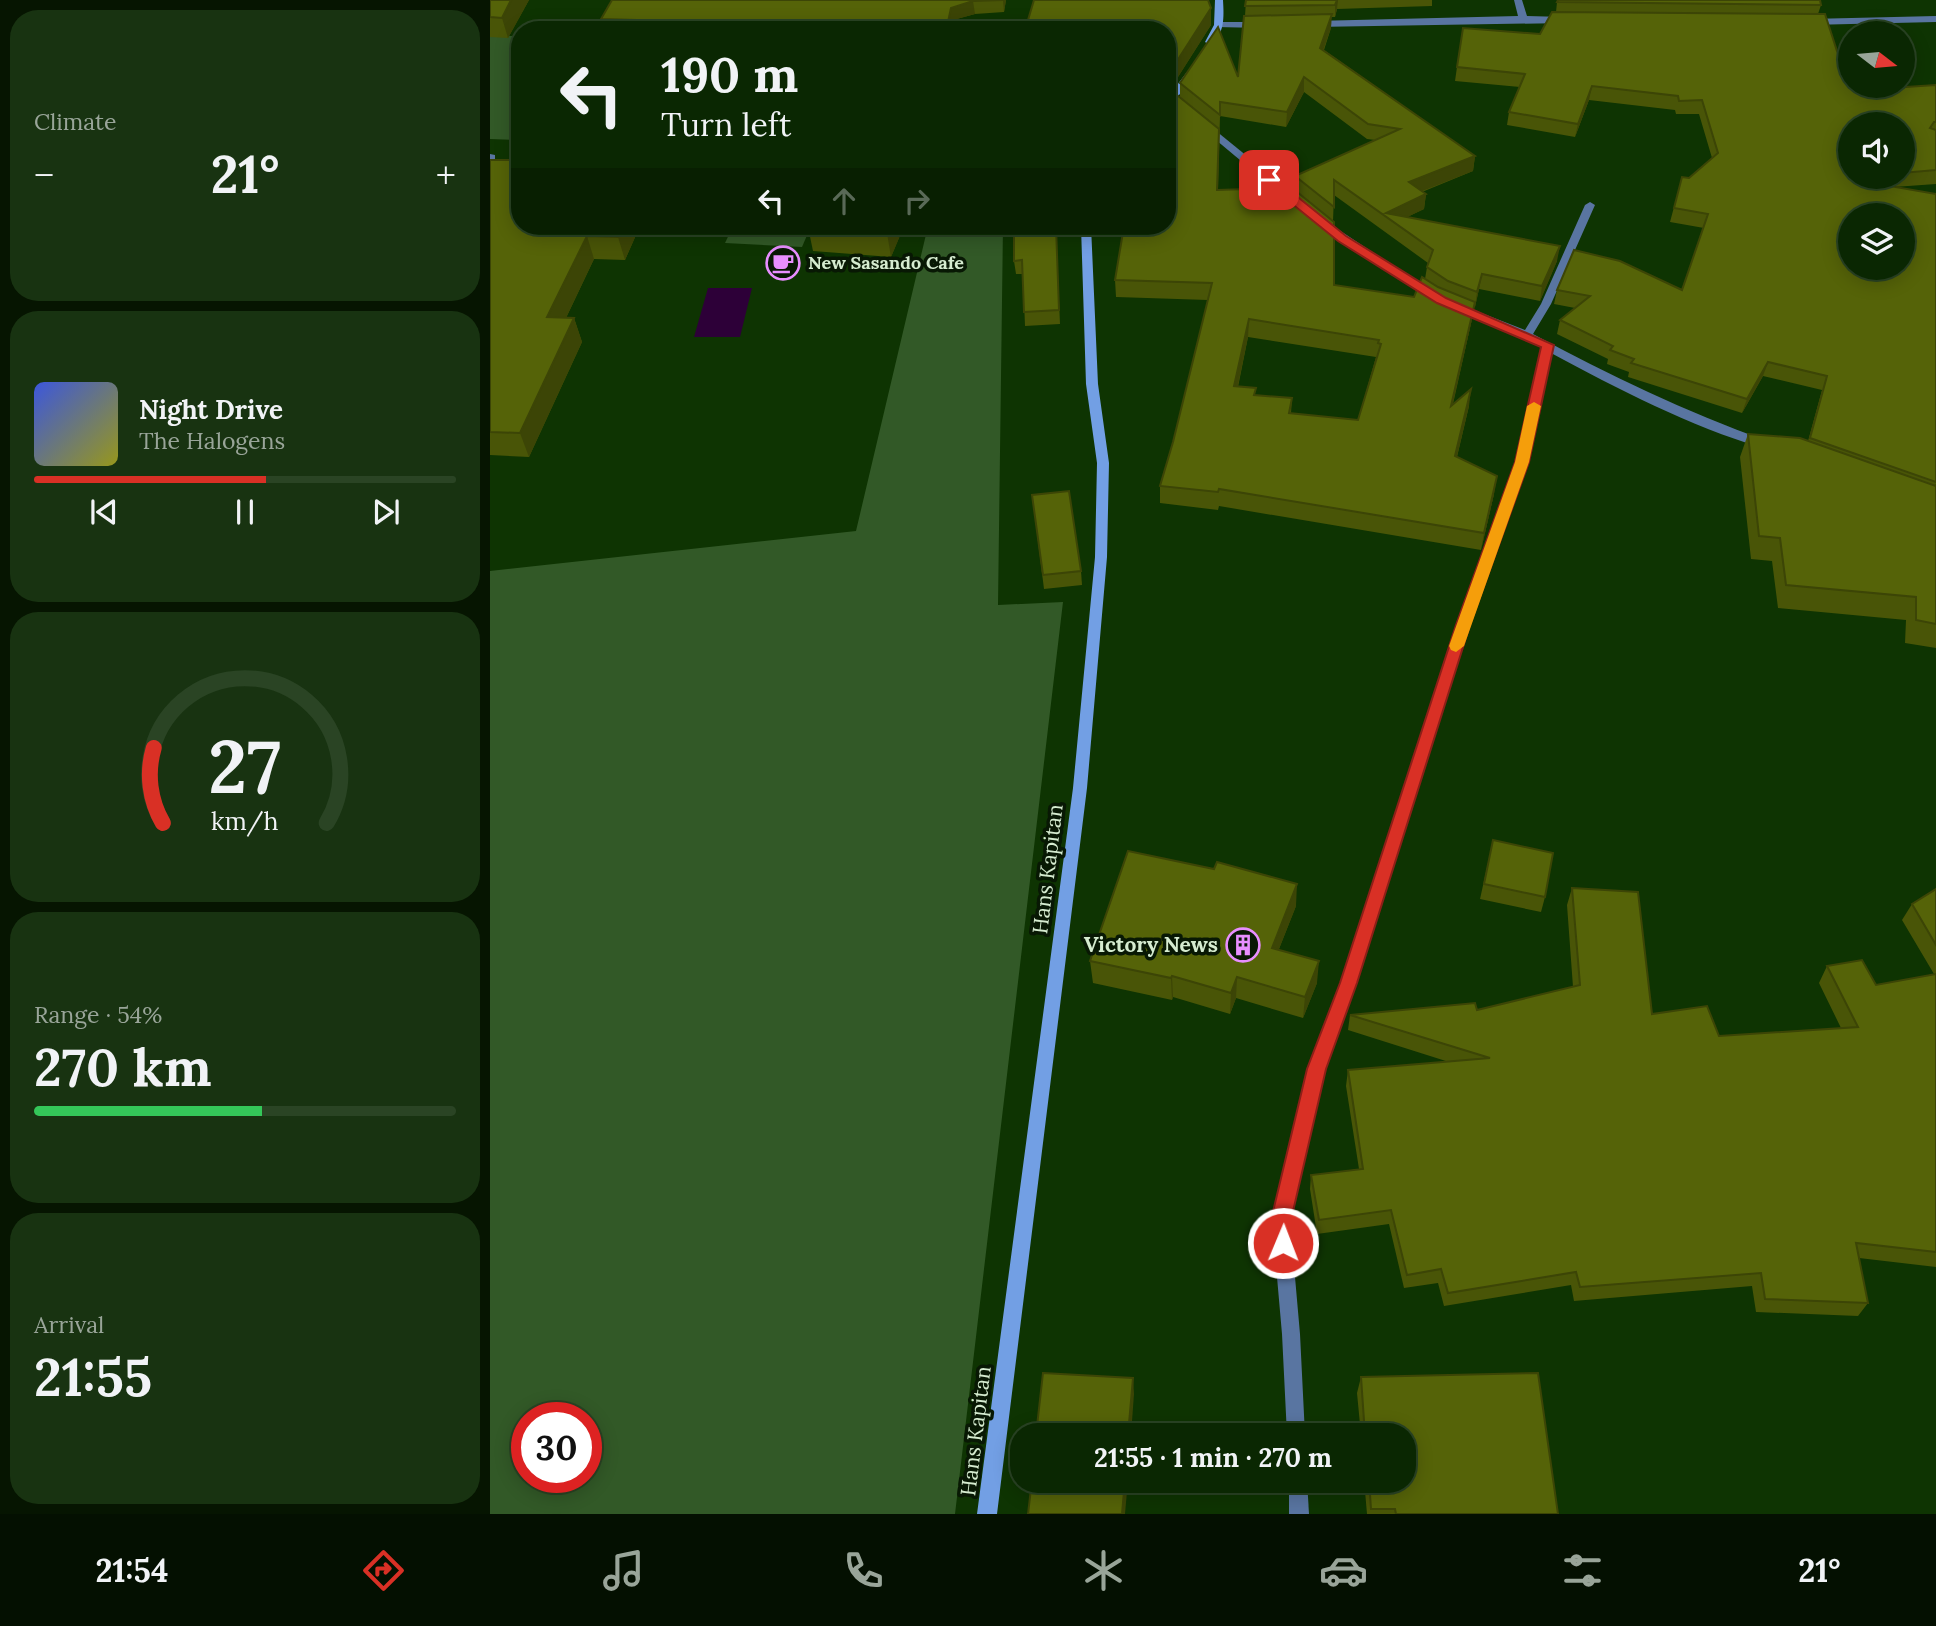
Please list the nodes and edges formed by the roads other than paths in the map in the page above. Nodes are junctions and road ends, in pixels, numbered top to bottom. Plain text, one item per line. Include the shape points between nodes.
1 (1219, 0) edge
2 (1518, 0) edge
3 (1523, 19) junction
4 (1936, 19) edge
5 (1578, 20) edge
6 (1801, 22) edge
7 (1271, 24) edge
8 (1297, 24) edge
9 (1219, 25) junction
10 (1206, 48) edge
11 (1199, 60) edge
12 (1176, 93) edge
13 (1176, 105) edge
14 (1182, 108) edge
15 (1192, 116) edge
16 (1291, 198) edge
17 (1590, 205) dead end
18 (1312, 214) edge
19 (1086, 235) edge
20 (1527, 335) junction
21 (1547, 345) junction
22 (1772, 448) edge
23 (1295, 1423) edge
24 (1298, 1493) edge
25 (987, 1514) edge
26 (1299, 1514) edge

1 - 9 street
2 - 3 street
3 - 5 street
3 - 8 street
4 - 6 street
7 - 9 street
9 - 10 street
11 - 12 street
13 - 14 street
15 - 16 street
17 - 20 street
18 - 20 street via 1441,300
19 - 25 street, Hans Kapitan via 1091,384 1103,463 1101,557 1080,788
20 - 21 street
21 - 22 street via 1697,420
21 - 23 street via 1522,462 1316,1069 1281,1220
24 - 26 street

